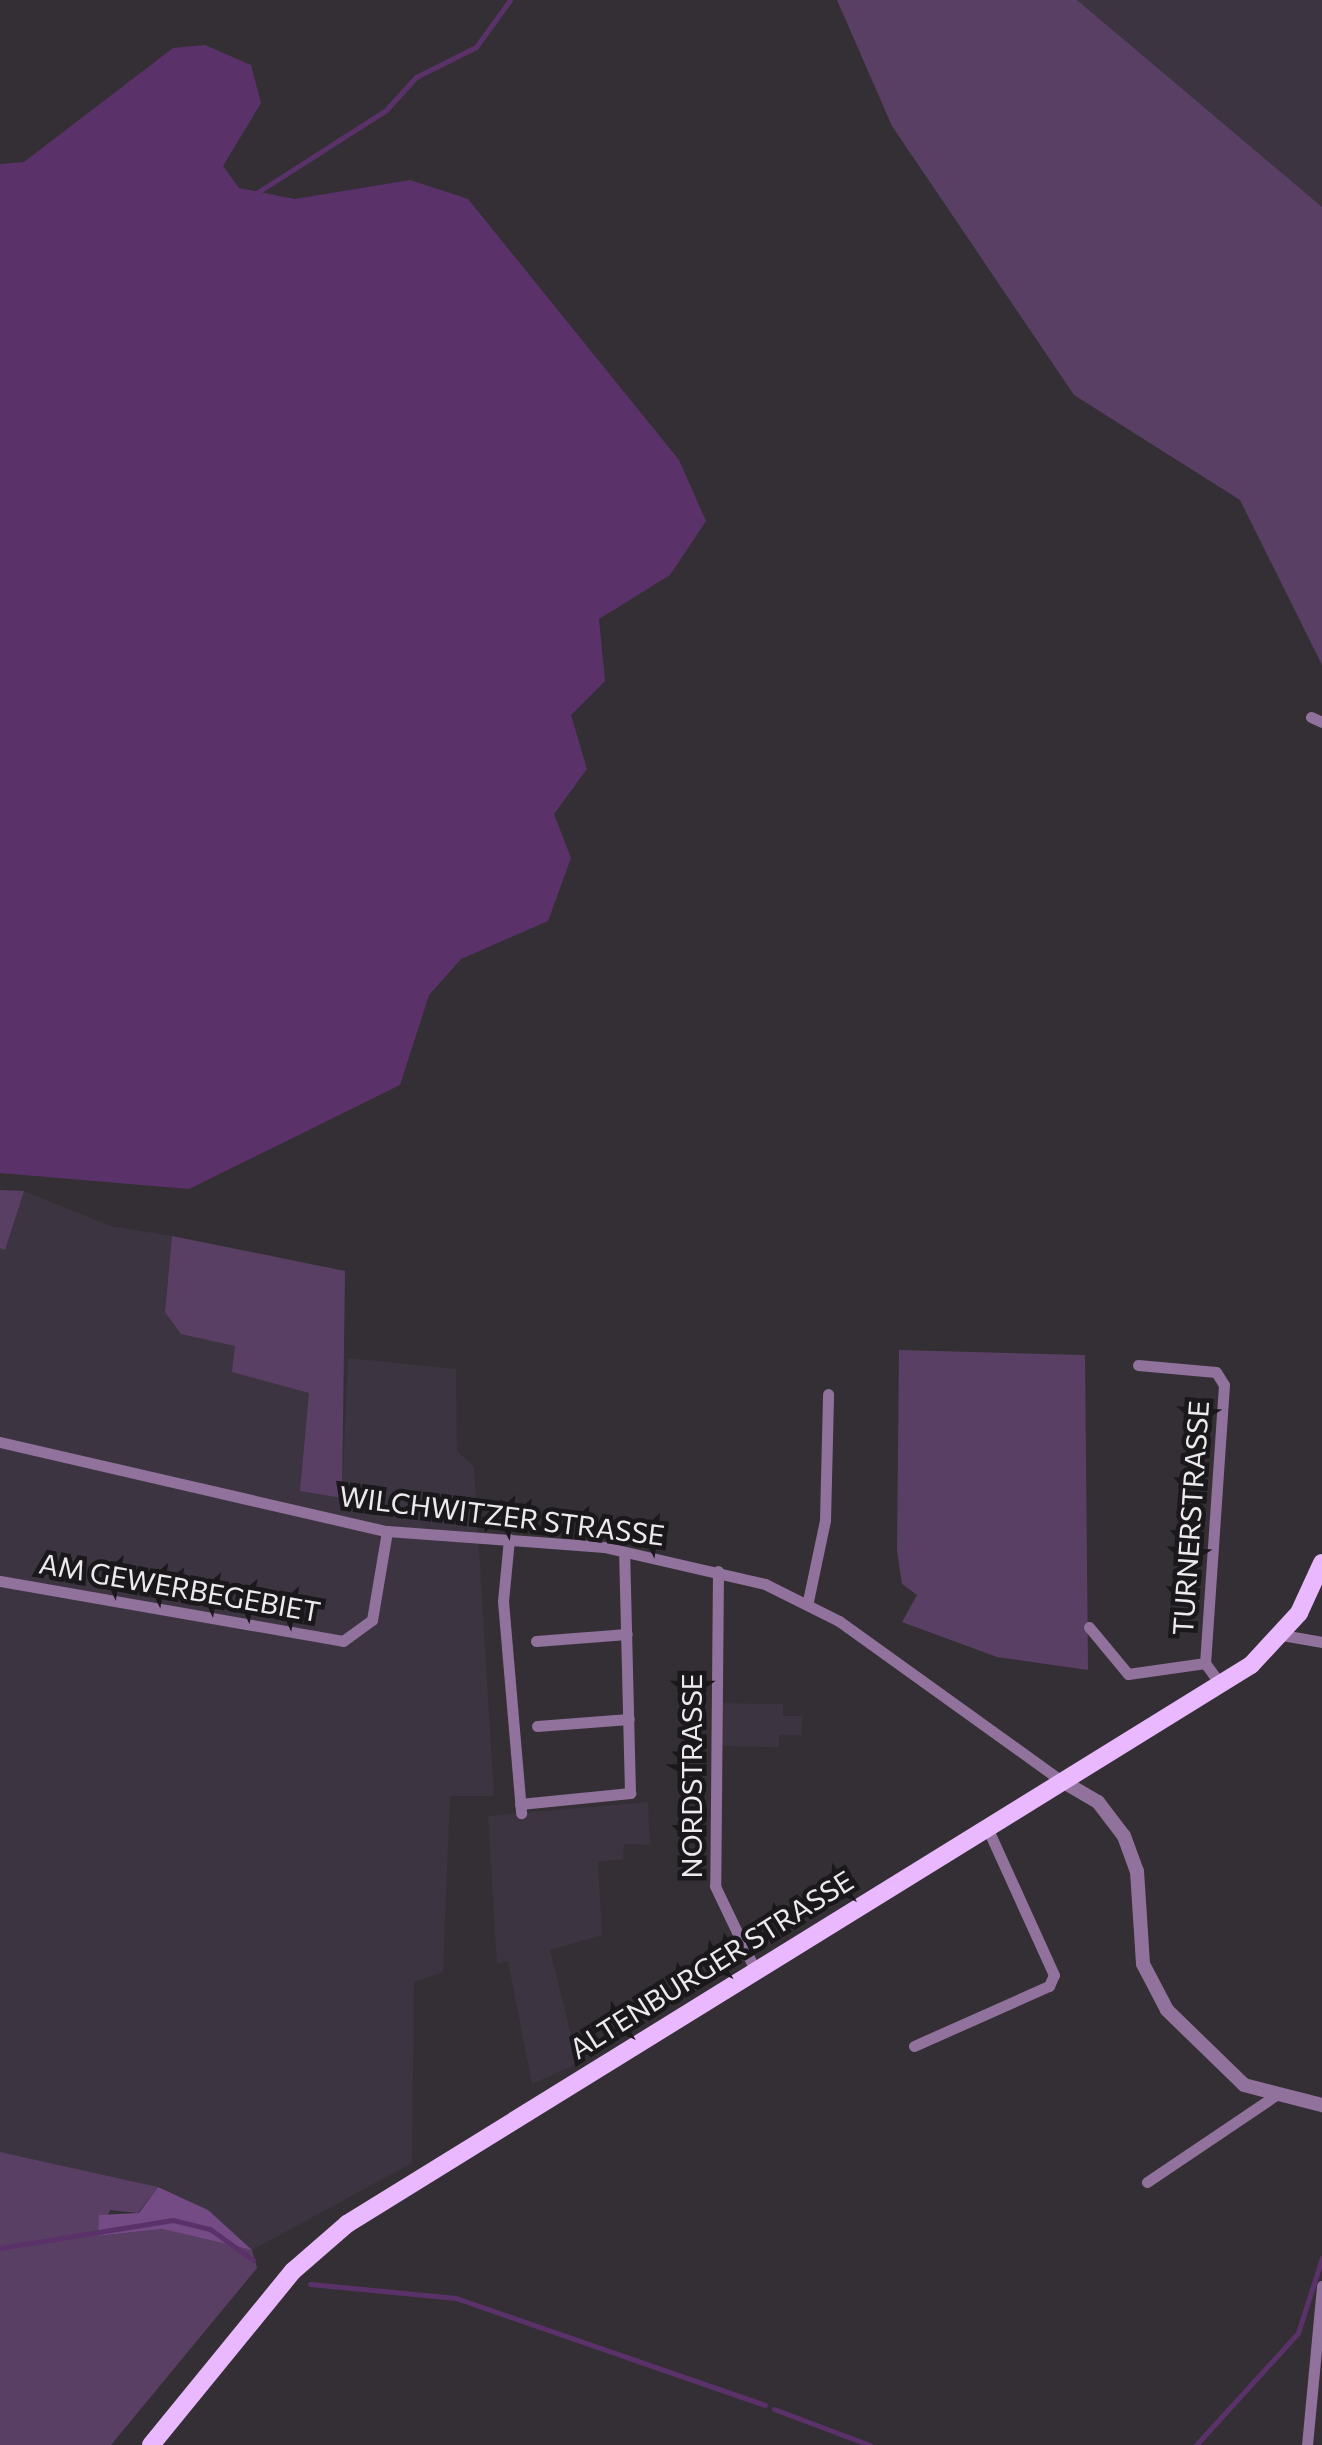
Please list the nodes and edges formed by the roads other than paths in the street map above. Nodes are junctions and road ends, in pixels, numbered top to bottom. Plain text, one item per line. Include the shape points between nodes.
1 (1138, 1365) dead end
2 (828, 1394) dead end
3 (0, 1442) edge
4 (387, 1531) junction
5 (509, 1539) junction
6 (624, 1552) junction
7 (1322, 1563) edge
8 (718, 1571) junction
9 (0, 1581) edge
10 (808, 1600) junction
11 (1089, 1627) dead end
12 (627, 1634) junction
13 (1282, 1635) junction
14 (536, 1641) dead end
15 (1322, 1642) edge
16 (1205, 1663) junction
17 (1220, 1684) junction
18 (629, 1718) junction
19 (538, 1726) dead end
20 (1062, 1782) junction
21 (987, 1827) junction
22 (754, 1970) junction
23 (914, 2046) dead end
24 (1276, 2095) junction
25 (1322, 2105) edge
26 (1147, 2182) dead end
27 (1322, 2286) edge
28 (151, 2445) edge
29 (1307, 2445) edge

1 - 16 street, TURNERSTRASSE via 1222,1377
2 - 10 street via 826,1520
3 - 4 street, WILCHWITZER STRASSE
4 - 5 street, WILCHWITZER STRASSE
4 - 9 street, AM GEWERBEGEBIET via 372,1620 343,1641
5 - 6 street, WILCHWITZER STRASSE
5 - 18 street via 503,1601 520,1808 630,1793
6 - 8 street, WILCHWITZER STRASSE
6 - 12 street
7 - 13 main road, ALTENBURGER STRASSE
8 - 10 street, WILCHWITZER STRASSE
8 - 22 street, NORDSTRASSE via 714,1886
10 - 20 street, WILCHWITZER STRASSE
11 - 16 street, TURNERSTRASSE via 1128,1674
12 - 14 street
12 - 18 street
13 - 15 street
13 - 17 main road, ALTENBURGER STRASSE
16 - 17 street, TURNERSTRASSE
17 - 20 main road, ALTENBURGER STRASSE
18 - 19 street
20 - 21 main road, ALTENBURGER STRASSE
20 - 24 street via 1098,1802 1124,1836 1137,1870 1140,1951 1167,2010 1244,2085
21 - 22 main road, ALTENBURGER STRASSE
21 - 23 street via 1054,1975 1049,1986
22 - 28 main road, ALTENBURGER STRASSE via 347,2224 293,2271
24 - 25 street
24 - 26 street
27 - 29 street

